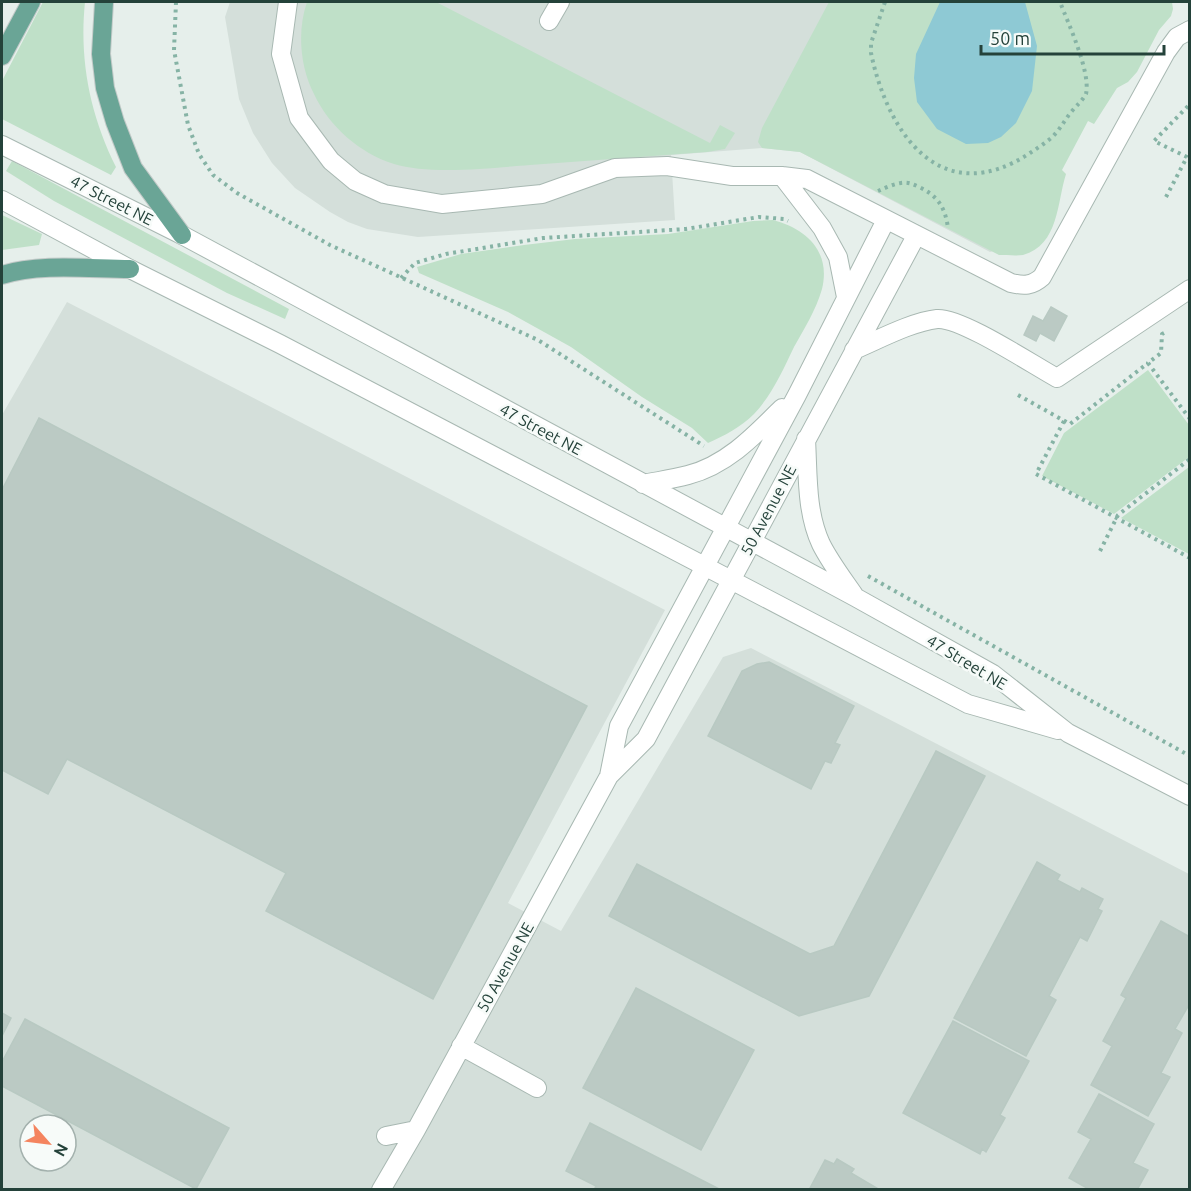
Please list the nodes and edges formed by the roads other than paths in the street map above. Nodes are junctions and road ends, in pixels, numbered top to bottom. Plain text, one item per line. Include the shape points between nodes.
1 (32, 2) edge
2 (104, 2) edge
3 (288, 2) edge
4 (560, 2) edge
5 (549, 21) dead end
6 (1190, 30) edge
7 (2, 56) edge
8 (2, 145) edge
9 (782, 176) junction
10 (2, 200) edge
11 (886, 220) junction
12 (182, 236) junction
13 (916, 236) junction
14 (130, 269) junction
15 (2, 275) edge
16 (1190, 289) edge
17 (846, 297) junction
18 (854, 350) junction
19 (796, 395) junction
20 (806, 438) junction
21 (643, 484) junction
22 (726, 527) junction
23 (752, 540) junction
24 (705, 567) junction
25 (730, 581) junction
26 (855, 597) junction
27 (1068, 733) junction
28 (609, 776) junction
29 (1190, 796) edge
30 (461, 1046) junction
31 (537, 1088) dead end
32 (416, 1130) junction
33 (386, 1136) dead end
34 (381, 1190) edge

1 - 7 main road
2 - 12 main road via 101,54 115,122 133,168
3 - 9 street via 280,54 299,118 331,161 356,182 384,194 442,204 543,194 615,168 667,166 732,176
4 - 5 street
6 - 13 street via 1177,37 1166,52 1036,282 1011,283
8 - 12 street, 47 Street NE
9 - 11 street via 807,179
9 - 17 street via 817,220 838,257
10 - 14 street, 47 Street NE
11 - 13 street
11 - 17 street, 50 Avenue NE
12 - 21 street, 47 Street NE
13 - 18 street, 50 Avenue NE
14 - 15 main road via 47,268
14 - 24 street, 47 Street NE
16 - 18 street via 1057,378 965,326 938,319
17 - 19 street, 50 Avenue NE
18 - 20 street, 50 Avenue NE
19 - 21 street via 743,446 713,464 690,475
19 - 22 street, 50 Avenue NE
20 - 23 street, 50 Avenue NE
20 - 26 street via 812,521 822,545
21 - 22 street, 47 Street NE
22 - 23 street, 47 Street NE
22 - 24 street, 50 Avenue NE
23 - 25 street, 50 Avenue NE
23 - 26 street, 47 Street NE
24 - 25 street, 47 Street NE
24 - 28 street, 50 Avenue NE via 619,726
25 - 27 street, 47 Street NE via 968,704
25 - 28 street, 50 Avenue NE via 646,739
26 - 27 street, 47 Street NE via 993,674
27 - 29 street, 47 Street NE
28 - 30 street, 50 Avenue NE
30 - 31 street
30 - 32 street, 50 Avenue NE
32 - 33 street
32 - 34 street, 50 Avenue NE

